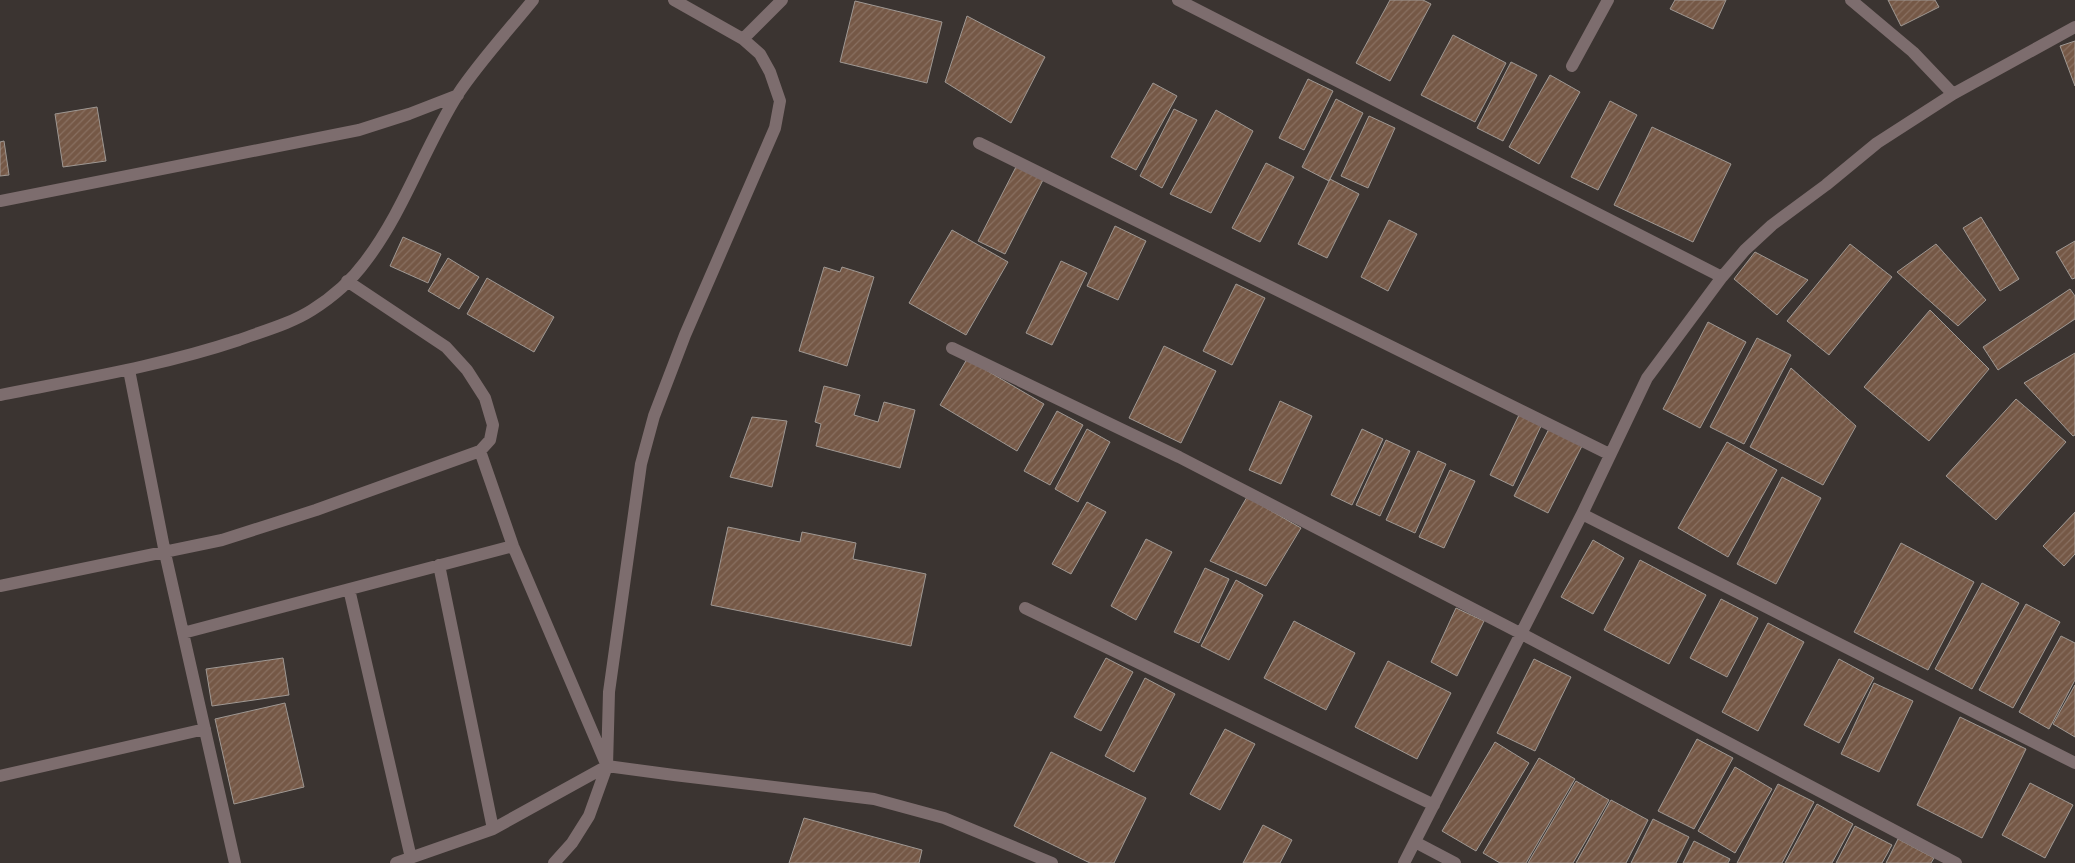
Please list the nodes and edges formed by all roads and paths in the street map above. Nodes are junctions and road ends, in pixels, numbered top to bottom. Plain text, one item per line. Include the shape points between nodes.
1 (533, 0) edge
2 (674, 0) edge
3 (782, 0) edge
4 (1178, 0) edge
5 (1608, 0) edge
6 (1851, 0) edge
7 (2075, 27) edge
8 (743, 39) junction
9 (1572, 66) dead end
10 (1953, 94) junction
11 (458, 95) junction
12 (979, 143) dead end
13 (0, 201) edge
14 (1722, 277) junction
15 (347, 281) junction
16 (952, 348) dead end
17 (129, 370) junction
18 (0, 395) edge
19 (480, 451) junction
20 (1609, 454) junction
21 (1582, 514) junction
22 (512, 546) junction
23 (165, 553) junction
24 (439, 565) junction
25 (0, 586) edge
26 (349, 589) junction
27 (1024, 608) dead end
28 (183, 633) junction
29 (1520, 633) junction
30 (205, 729) junction
31 (2075, 763) edge
32 (607, 766) junction
33 (0, 776) edge
34 (1434, 805) junction
35 (493, 829) junction
36 (1415, 842) junction
37 (411, 858) junction
38 (235, 863) edge
39 (396, 863) edge
40 (554, 863) edge
41 (1052, 863) edge
42 (1404, 863) edge
43 (1455, 863) edge
44 (1956, 863) edge

1 - 11 street
2 - 8 street
3 - 8 street
4 - 14 street
5 - 9 street
6 - 10 street via 1913,52
7 - 10 street
8 - 32 street via 760,54 770,72 780,101 775,128 685,335 641,464 609,692
10 - 14 street via 1877,143 1772,225
11 - 13 street via 359,130
11 - 15 street via 384,236
12 - 20 street
14 - 20 street via 1647,378
15 - 17 street via 311,310 276,327 206,351
15 - 19 street via 446,347 467,370 485,398 493,425 490,440
16 - 29 street via 1179,457
17 - 18 street
17 - 23 street
19 - 22 street
19 - 23 street via 268,527
20 - 21 street
21 - 29 street
21 - 31 street
22 - 24 street
22 - 32 street
23 - 25 street
23 - 28 street
24 - 26 street
24 - 35 street
26 - 28 street
26 - 37 street
27 - 34 street
28 - 30 street
29 - 34 street
29 - 44 street
30 - 33 street
30 - 38 street
32 - 35 street
32 - 40 street via 589,816
32 - 41 street via 874,799 944,818
34 - 36 street
35 - 37 street
36 - 42 street
36 - 43 street
37 - 39 street

